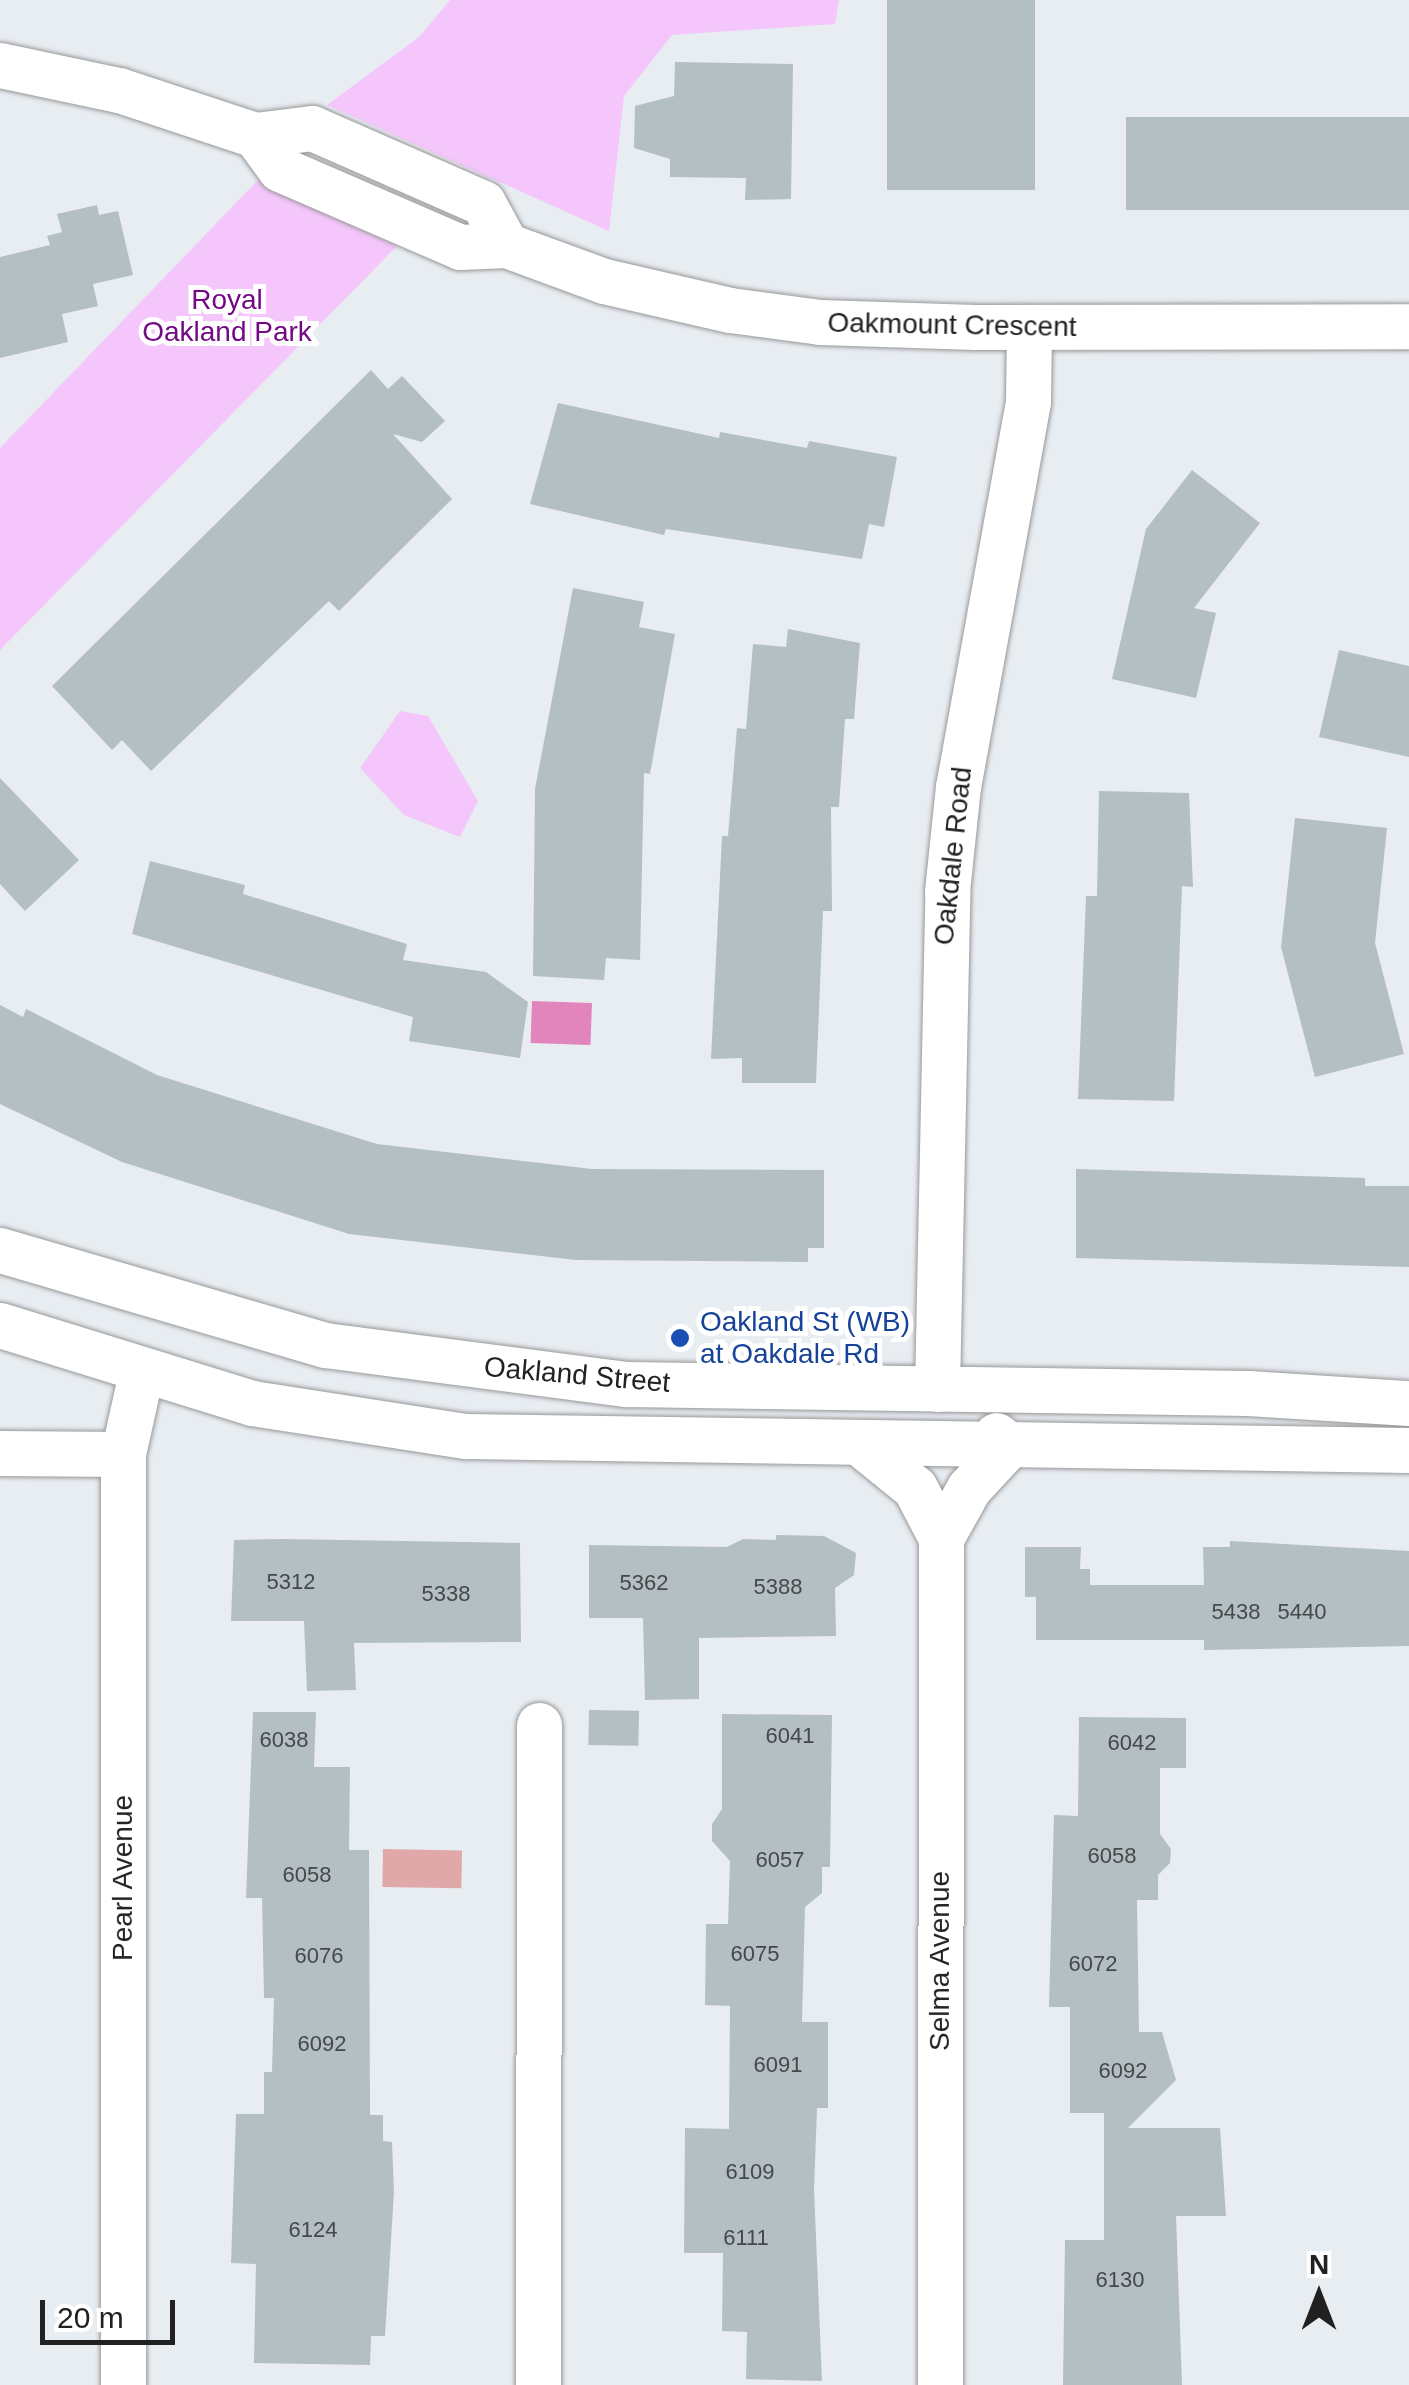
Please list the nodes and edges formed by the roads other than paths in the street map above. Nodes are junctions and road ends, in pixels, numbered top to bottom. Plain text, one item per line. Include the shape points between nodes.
1 (0, 65) edge
2 (1409, 326) edge
3 (1029, 328) junction
4 (0, 1250) edge
5 (0, 1325) edge
6 (141, 1373) junction
7 (936, 1389) junction
8 (1409, 1403) edge
9 (862, 1445) junction
10 (1009, 1445) junction
11 (1409, 1450) edge
12 (0, 1452) edge
13 (123, 1454) junction
14 (940, 1538) junction
15 (538, 1725) dead end
16 (123, 2385) edge
17 (538, 2385) edge
18 (940, 2385) edge

1 - 3 street, Oakmount Crescent via 119,90 254,135 280,169 460,247 506,245 664,298 760,314
2 - 3 street, Oakmount Crescent
3 - 7 street, Oakdale Road via 1028,401 958,787 947,891
4 - 7 street, Oakland Street via 254,1326 402,1358 626,1384
5 - 6 street
6 - 9 street via 252,1403 420,1432 579,1442
6 - 13 street, Pearl Avenue
7 - 8 street, Oakland Street via 1248,1393
7 - 9 street via 922,1407
7 - 10 street
9 - 10 street
9 - 14 street, Selma Avenue via 915,1488
10 - 11 street
10 - 14 street via 969,1488
12 - 13 street
13 - 16 street, Pearl Avenue
14 - 18 street, Selma Avenue
15 - 17 street

